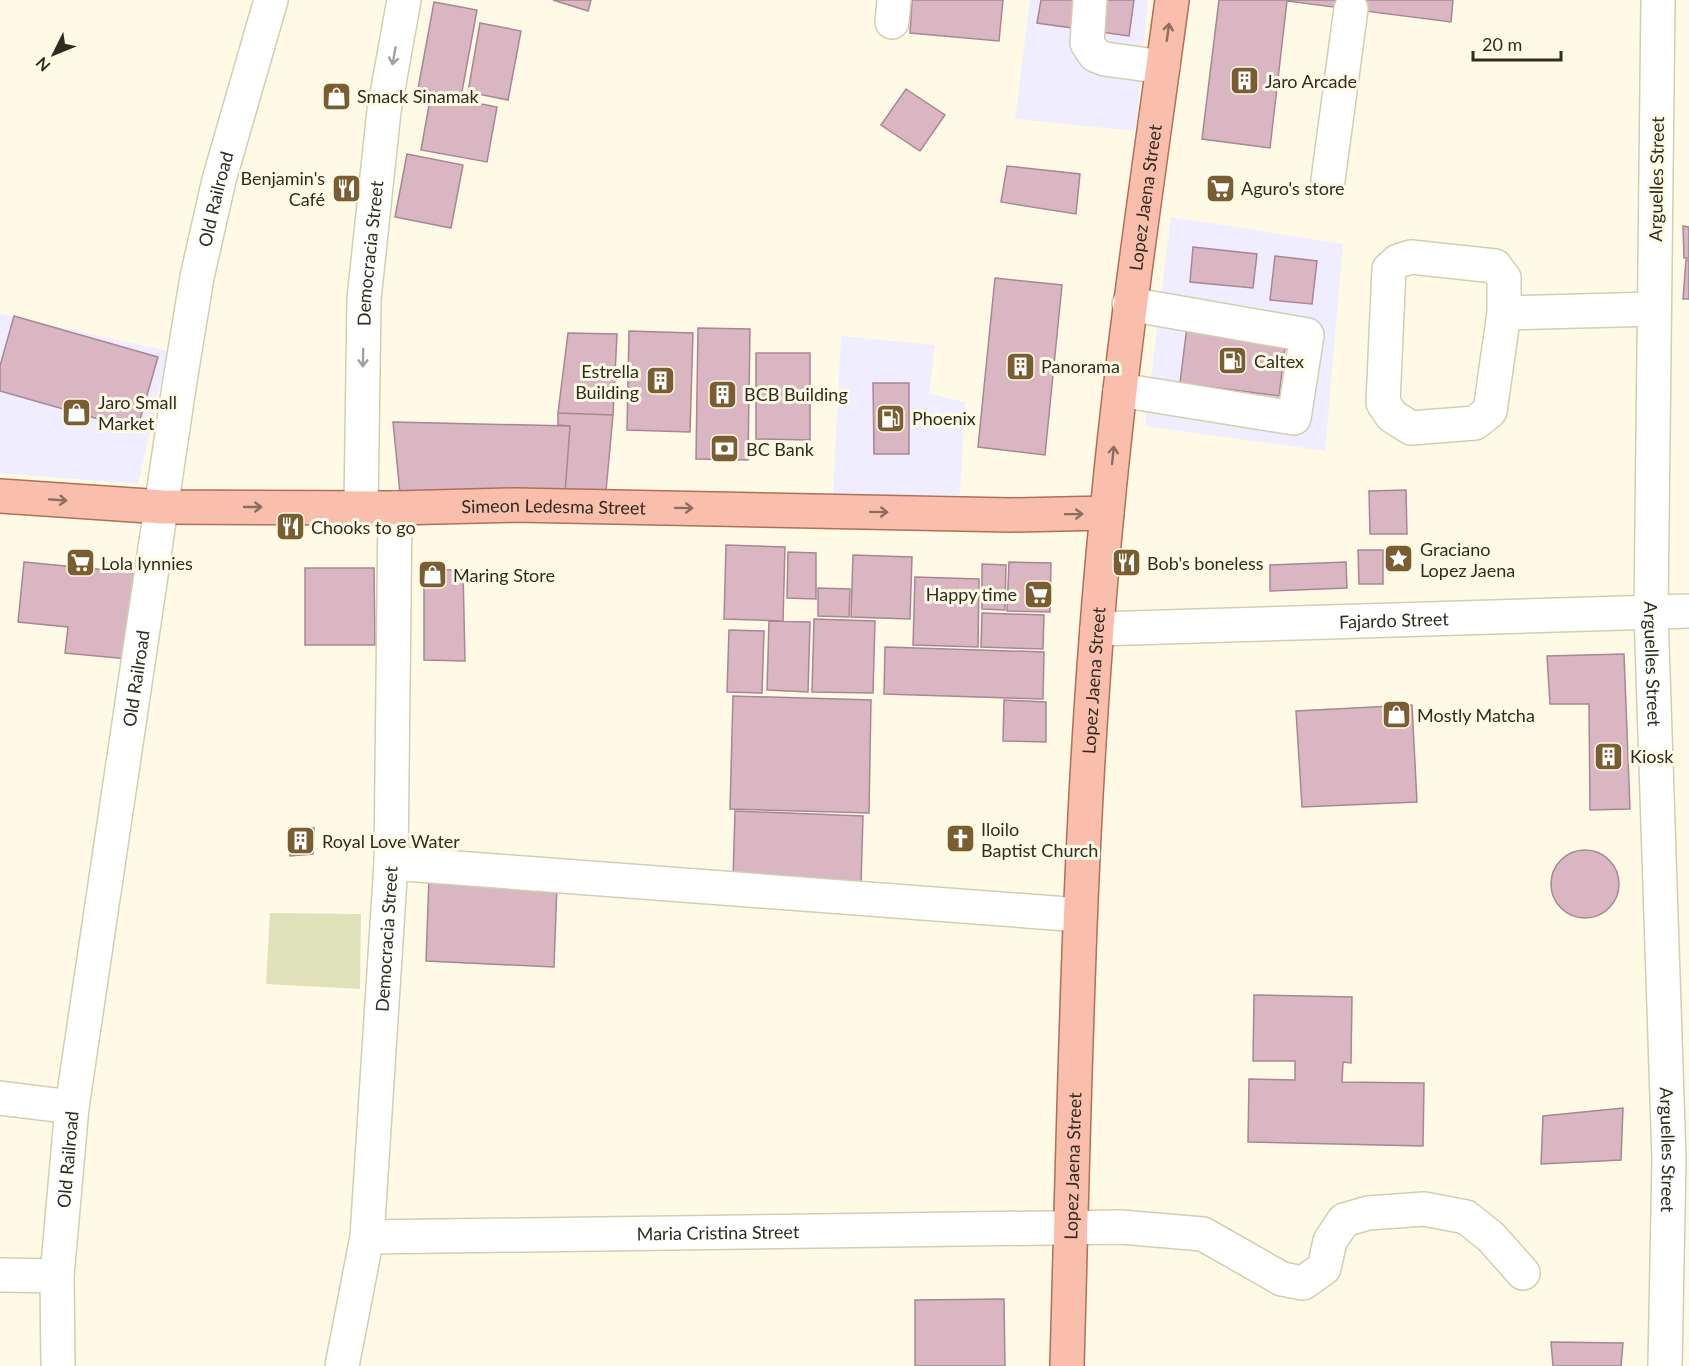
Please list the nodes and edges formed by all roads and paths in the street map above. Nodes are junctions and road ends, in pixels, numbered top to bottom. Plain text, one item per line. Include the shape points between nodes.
1 (271, 0) edge
2 (404, 0) edge
3 (1090, 0) edge
4 (1172, 0) edge
5 (1658, 0) edge
6 (1351, 9) dead end
7 (1163, 67) junction
8 (1328, 180) dead end
9 (1129, 304) junction
10 (1654, 309) junction
11 (1504, 313) junction
12 (1120, 390) junction
13 (0, 496) edge
14 (163, 507) junction
15 (361, 508) junction
16 (395, 508) junction
17 (1107, 513) junction
18 (1689, 611) edge
19 (1651, 612) junction
20 (1097, 629) junction
21 (391, 863) junction
22 (1080, 915) junction
23 (0, 1098) edge
24 (72, 1107) junction
25 (1679, 1159) edge
26 (1071, 1227) junction
27 (367, 1238) junction
28 (1523, 1273) dead end
29 (0, 1275) edge
30 (57, 1276) junction
31 (58, 1366) edge
32 (342, 1366) edge
33 (1067, 1366) edge
34 (1665, 1366) edge

1 - 14 street, Old Railroad via 219,180 197,277
2 -> 15 street, Democracia Street via 384,111 364,299
3 - 7 street via 1087,44 1095,55
7 -> 4 main road, Lopez Jaena Street
5 - 10 street, Arguelles Street
6 - 8 street
7 - 9 main road, Lopez Jaena Street
9 - 12 main road, Lopez Jaena Street
9 - 12 street via 1307,335 1294,418
10 - 11 street
10 - 19 street, Arguelles Street
11 - 11 street via 1504,278 1495,266 1411,257 1389,269 1383,403 1392,416 1411,428 1475,423 1490,411
17 -> 12 main road, Lopez Jaena Street
13 -> 14 main road, Simeon Ledesma Street
14 -> 15 main road, Simeon Ledesma Street
14 - 24 street, Old Railroad
15 - 16 main road, Simeon Ledesma Street
16 -> 17 main road, Simeon Ledesma Street via 515,505 1011,515
16 - 21 street, Democracia Street
17 - 20 main road, Lopez Jaena Street
18 - 19 street, Fajardo Street
19 - 20 street, Fajardo Street
19 - 25 street, Arguelles Street
20 - 22 main road, Lopez Jaena Street
21 - 22 street
21 - 27 street, Democracia Street
22 - 26 main road, Lopez Jaena Street
23 - 24 street
24 - 30 street, Old Railroad
25 - 34 street, Arguelles Street
26 - 27 street, Maria Cristina Street
26 - 28 street, Maria Cristina Street via 1203,1234 1282,1279 1303,1282 1323,1268 1330,1241 1344,1220 1368,1213 1424,1209 1466,1217 1491,1237
26 - 33 main road, Lopez Jaena Street
27 - 32 street, Democracia Street
29 - 30 street
30 - 31 street, Old Railroad

